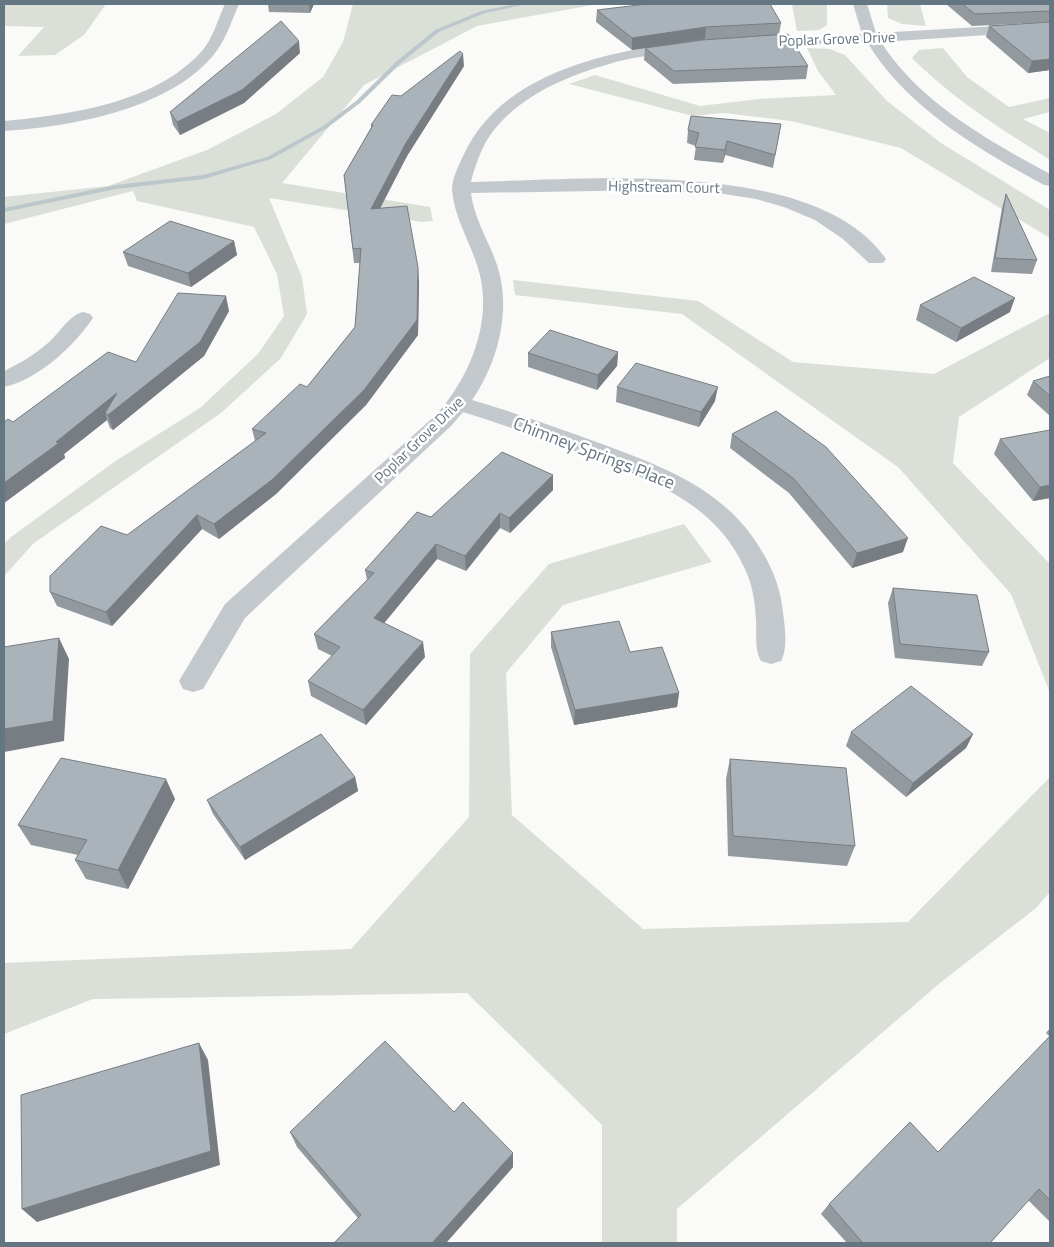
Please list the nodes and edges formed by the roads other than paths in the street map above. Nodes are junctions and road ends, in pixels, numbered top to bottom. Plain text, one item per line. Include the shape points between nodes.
1 (232, 4) edge
2 (860, 4) edge
3 (1050, 27) edge
4 (871, 38) junction
5 (740, 43) edge
6 (702, 45) edge
7 (4, 126) edge
8 (1050, 181) edge
9 (461, 188) junction
10 (876, 259) dead end
11 (83, 318) dead end
12 (4, 380) edge
13 (460, 403) junction
14 (771, 653) dead end
15 (192, 681) dead end

1 - 7 street via 208,53 176,79 134,99 82,116
2 - 4 street
3 - 4 street, Poplar Grove Drive
4 - 5 street, Poplar Grove Drive
4 - 8 street via 900,77 928,102 965,130
6 - 9 street via 641,52 609,60 571,72 538,88 494,118 479,136
9 - 10 street, Highstream Court via 721,187 758,194 829,220 862,243
9 - 13 street, Poplar Grove Drive via 489,269 492,292 491,329 486,351
11 - 12 street via 68,339 48,356
13 - 14 street, Chimney Springs Place via 624,461 670,480 704,501 728,523 761,576 768,602
13 - 15 street, Poplar Grove Drive via 236,611

